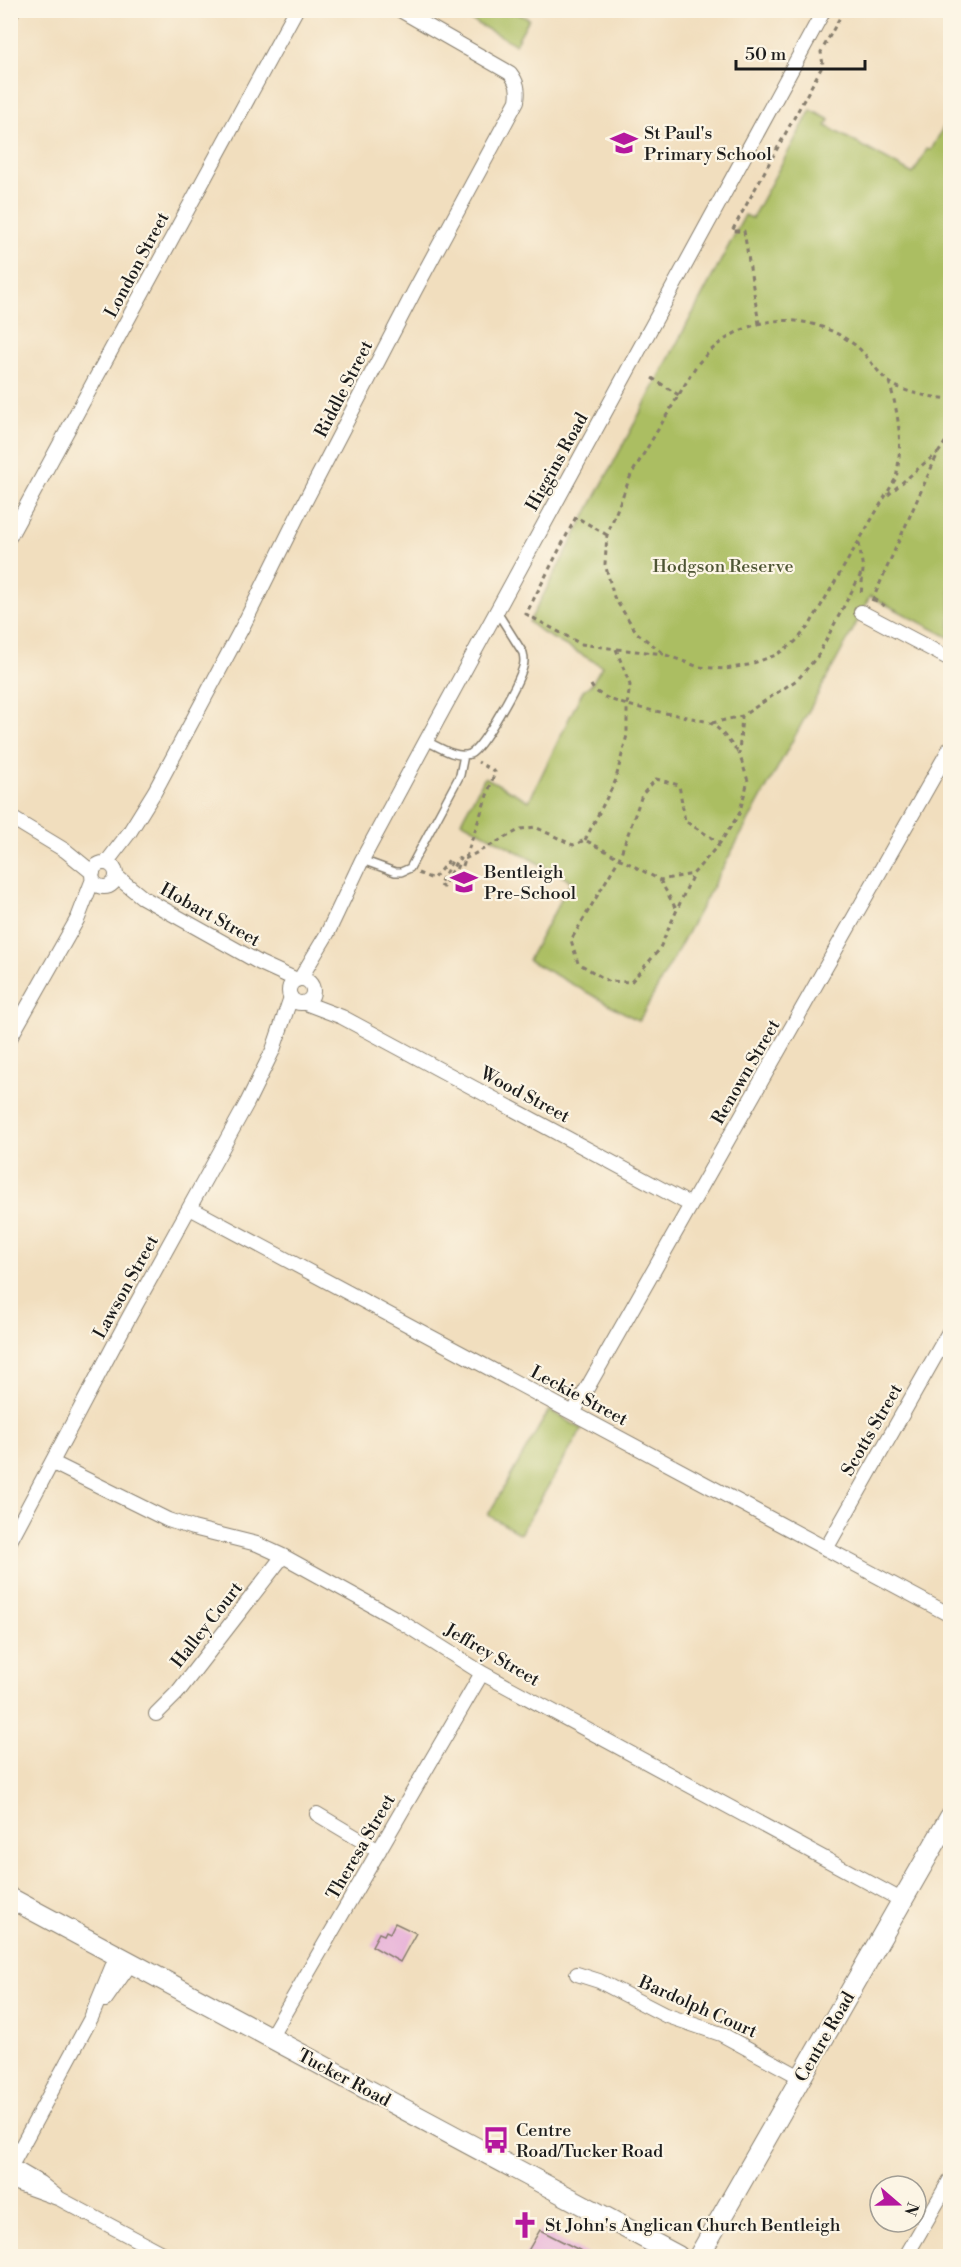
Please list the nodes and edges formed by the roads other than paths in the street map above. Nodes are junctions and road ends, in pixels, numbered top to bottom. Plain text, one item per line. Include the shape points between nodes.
1 (13, 10) edge
2 (296, 10) edge
3 (400, 10) edge
4 (824, 10) edge
5 (10, 15) edge
6 (10, 536) edge
7 (497, 612) junction
8 (861, 612) road end
9 (951, 659) edge
10 (426, 741) junction
11 (951, 748) edge
12 (464, 755) junction
13 (10, 817) edge
14 (362, 860) junction
15 (104, 874) junction
16 (301, 991) junction
17 (10, 1038) edge
18 (691, 1205) junction
19 (190, 1208) junction
20 (951, 1330) edge
21 (573, 1413) junction
22 (54, 1463) junction
23 (10, 1541) edge
24 (826, 1549) junction
25 (283, 1556) junction
26 (951, 1615) edge
27 (482, 1673) junction
28 (156, 1714) dead end
29 (316, 1814) dead end
30 (951, 1817) edge
31 (379, 1851) junction
32 (10, 1898) edge
33 (903, 1901) junction
34 (124, 1959) junction
35 (577, 1974) dead end
36 (270, 2038) junction
37 (802, 2078) junction
38 (10, 2166) edge
39 (951, 2180) edge
40 (10, 2181) edge
41 (60, 2199) junction
42 (167, 2256) edge
43 (678, 2256) edge
44 (699, 2256) edge
45 (906, 2256) edge

1 - 5 street
2 - 6 street, London Street
3 - 15 street, Riddle Street via 510,73 516,80 517,101 155,791
4 - 7 street, Higgins Road
7 - 10 street, Higgins Road
7 - 12 lane via 523,653 523,669 482,743 477,750
8 - 9 street
10 - 12 lane
10 - 14 street, Higgins Road
11 - 18 street, Renown Street
12 - 14 lane via 460,775 410,868 396,872
13 - 15 street, Hobart Street
14 - 16 street, Higgins Road
15 - 16 street, Hobart Street via 260,963
15 - 17 street, Riddle Street
16 - 18 street, Wood Street via 342,1017
16 - 19 street, Lawson Street via 237,1123
18 - 21 street, Renown Street
19 - 21 street, Leckie Street
19 - 22 street, Lawson Street
20 - 24 street, Scotts Street
21 - 24 street, Leckie Street
22 - 23 street, Lawson Street
22 - 25 street, Jeffrey Street via 168,1520 257,1544
24 - 26 street, Leckie Street
25 - 27 street, Jeffrey Street via 395,1618
25 - 28 street, Halley Court via 177,1693
27 - 31 street, Theresa Street
27 - 33 street, Jeffrey Street
29 - 31 street
30 - 33 street, Centre Road
31 - 36 street, Theresa Street
32 - 34 street, Tucker Road
33 - 37 street, Centre Road
34 - 36 street, Tucker Road
34 - 38 street
35 - 37 street, Bardolph Court via 674,2018 721,2034
36 - 43 street, Tucker Road
37 - 44 street, Centre Road
38 - 41 street via 40,2182
39 - 45 street
40 - 41 street
41 - 42 street

